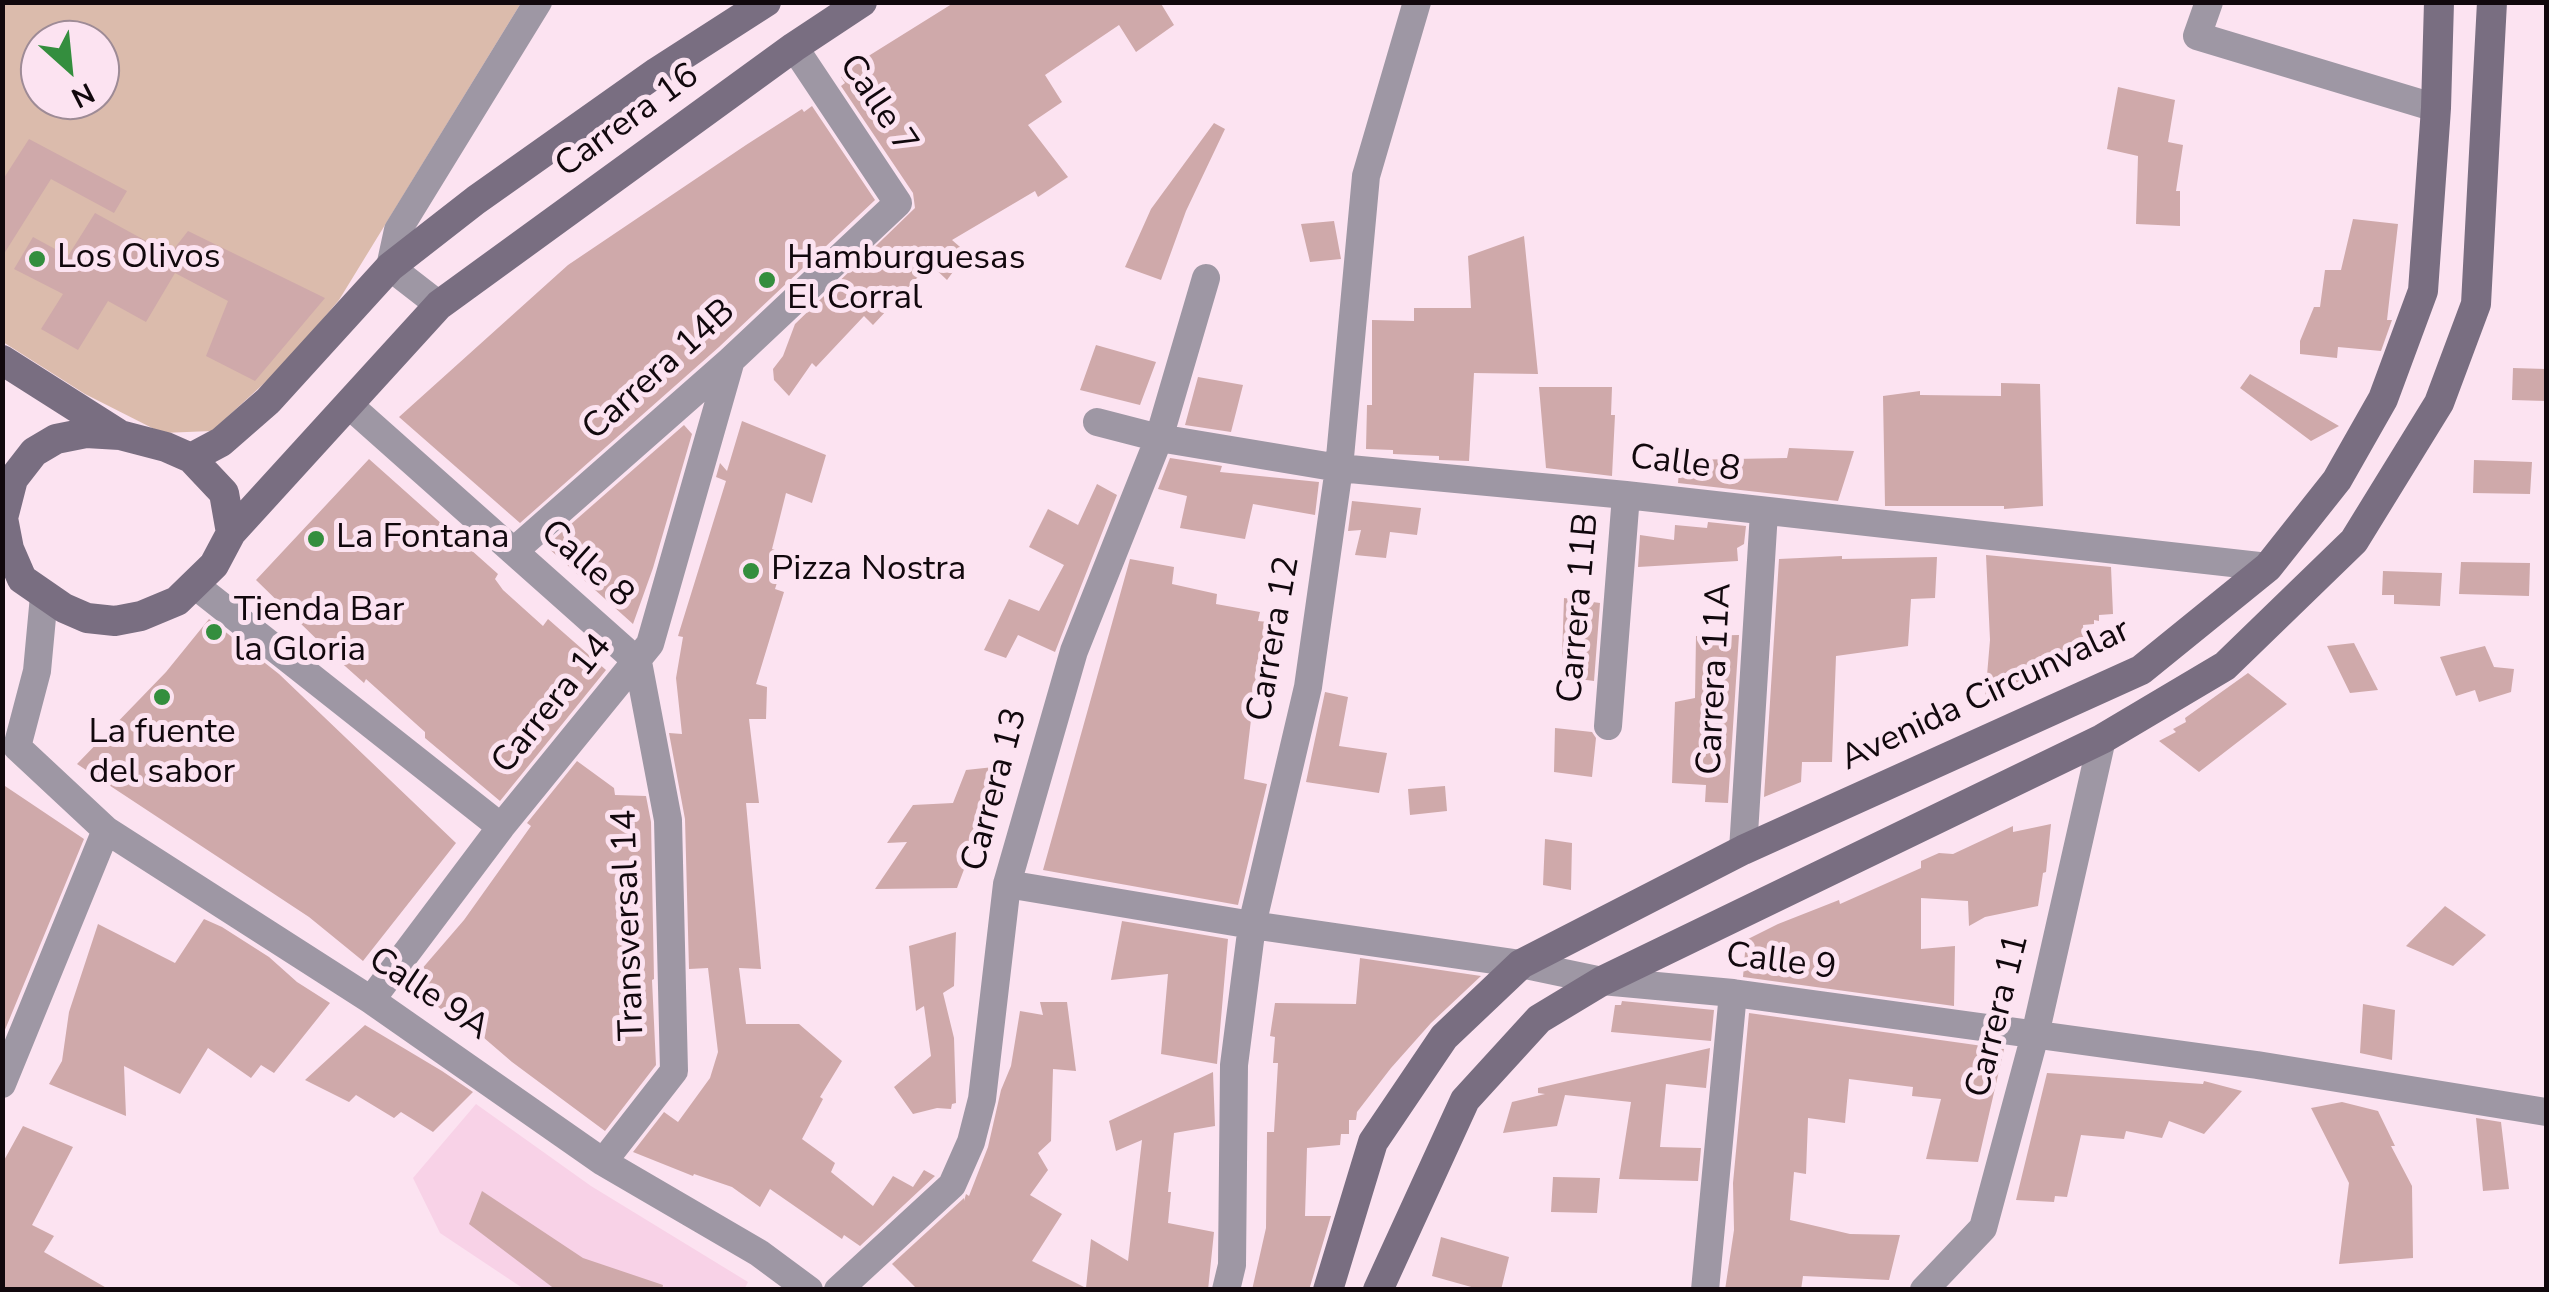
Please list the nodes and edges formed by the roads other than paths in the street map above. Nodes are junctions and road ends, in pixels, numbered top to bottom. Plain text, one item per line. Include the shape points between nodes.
1 (538, 2) edge
2 (766, 2) edge
3 (862, 2) edge
4 (1417, 2) edge
5 (2208, 2) edge
6 (2439, 2) edge
7 (2492, 2) edge
8 (794, 48) junction
9 (2436, 108) junction
10 (898, 204) joint
11 (390, 267) junction
12 (1206, 278) dead end
13 (439, 305) junction
14 (2, 360) edge
15 (731, 360) junction
16 (349, 405) junction
17 (1097, 422) dead end
18 (120, 435) junction
19 (1159, 438) junction
20 (191, 458) junction
21 (1339, 468) junction
22 (4, 495) edge
23 (1626, 496) junction
24 (1764, 512) junction
25 (4, 532) edge
26 (231, 533) junction
27 (514, 551) junction
28 (2268, 567) junction
29 (196, 586) junction
30 (44, 596) junction
31 (638, 662) junction
32 (1608, 726) dead end
33 (2102, 739) junction
34 (10, 748) edge
35 (501, 826) junction
36 (106, 830) junction
37 (1744, 850) junction
38 (1007, 884) junction
39 (1252, 926) junction
40 (1521, 964) junction
41 (1602, 980) junction
42 (1733, 993) junction
43 (371, 1000) junction
44 (2035, 1035) junction
45 (2, 1084) edge
46 (2546, 1112) edge
47 (603, 1162) junction
48 (809, 1290) edge
49 (838, 1290) edge
50 (1226, 1290) edge
51 (1328, 1290) edge
52 (1378, 1290) edge
53 (1705, 1290) edge
54 (1924, 1290) edge

1 - 11 street, Carrera 16 via 398,230
2 - 11 main road, Carrera 16 via 476,200
3 - 8 main road, Carrera 16
4 - 21 street, Carrera 12 via 1366,176
5 - 9 street via 2197,36
6 - 9 main road, Avenida Circunvalar
7 - 33 main road via 2476,304 2438,404 2354,541 2224,666
8 - 10 street, Calle 7
8 - 13 main road, Carrera 16
9 - 28 main road, Avenida Circunvalar via 2423,291 2374,415 2337,480
10 - 15 street, Carrera 14B
11 - 13 street
11 - 20 main road, Carrera 16 via 268,401
12 - 19 street, Carrera 13
13 - 16 main road, Carrera 16
14 - 18 main road
15 - 27 street, Carrera 14B
15 - 31 street, Carrera 14 via 650,644
16 - 26 main road, Carrera 16
16 - 27 street, Calle 8
17 - 19 street, Calle 8
18 - 20 main road
18 - 22 main road via 56,439 34,452
19 - 21 street, Calle 8
19 - 38 street, Carrera 13 via 1074,651
20 - 26 main road via 224,493
21 - 23 street, Calle 8
21 - 39 street, Carrera 12 via 1308,688
22 - 25 main road
23 - 24 street, Calle 8
23 - 32 street, Carrera 11B
24 - 28 street, Calle 8
24 - 37 street, Carrera 11A
25 - 30 main road via 22,579
26 - 29 main road
27 - 31 street, Calle 8
28 - 37 main road, Avenida Circunvalar via 2141,670
29 - 30 main road via 158,610 115,621 87,618
29 - 35 street
30 - 34 street via 37,671
31 - 35 street, Carrera 14
31 - 47 street, Transversal 14 via 668,820 674,1071
33 - 41 main road
33 - 44 street, Carrera 11
34 - 36 street, Calle 9A
35 - 43 street, Carrera 14
36 - 43 street, Calle 9A
36 - 45 street
37 - 40 main road, Avenida Circunvalar
38 - 39 street, Calle 9
38 - 49 street, Carrera 13 via 971,1142 952,1186
39 - 40 street, Calle 9
39 - 50 street, Carrera 12 via 1234,1065 1232,1265
40 - 41 street, Calle 9
40 - 51 main road, Avenida Circunvalar via 1444,1037 1373,1142
41 - 42 street, Calle 9
41 - 52 main road via 1539,1019 1465,1100
42 - 44 street, Calle 9
42 - 53 street
43 - 47 street, Calle 9A
44 - 46 street, Calle 9
44 - 54 street, Carrera 11 via 1983,1228
47 - 48 street, Calle 9A via 759,1253

